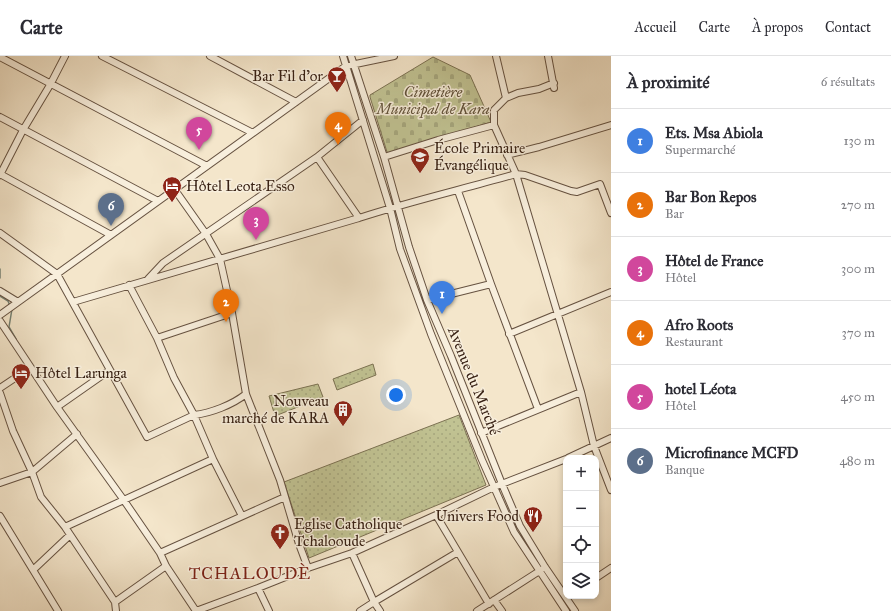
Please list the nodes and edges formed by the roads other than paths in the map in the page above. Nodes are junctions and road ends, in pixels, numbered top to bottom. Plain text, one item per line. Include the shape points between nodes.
1 (65, 56) edge
2 (102, 56) edge
3 (210, 56) edge
4 (337, 56) edge
5 (351, 56) edge
6 (394, 56) edge
7 (496, 56) edge
8 (548, 56) edge
9 (0, 57) edge
10 (344, 57) edge
11 (354, 65) junction
12 (346, 66) junction
13 (50, 85) junction
14 (506, 98) junction
15 (296, 102) junction
16 (0, 117) edge
17 (363, 120) junction
18 (494, 125) junction
19 (611, 125) edge
20 (23, 130) junction
21 (253, 133) junction
22 (507, 155) junction
23 (318, 157) junction
24 (384, 157) junction
25 (207, 166) junction
26 (0, 174) edge
27 (516, 174) junction
28 (175, 190) junction
29 (458, 191) junction
30 (158, 202) junction
31 (398, 206) junction
32 (390, 208) junction
33 (611, 213) edge
34 (359, 218) junction
35 (0, 233) edge
36 (206, 234) junction
37 (111, 235) junction
38 (409, 247) junction
39 (400, 249) junction
40 (220, 259) junction
41 (58, 274) junction
42 (148, 279) junction
43 (490, 284) junction
44 (129, 285) junction
45 (0, 291) edge
46 (611, 292) edge
47 (427, 300) junction
48 (18, 302) junction
49 (73, 302) junction
50 (232, 313) junction
51 (0, 315) edge
52 (556, 315) junction
53 (0, 322) edge
54 (440, 331) junction
55 (431, 334) junction
56 (509, 334) junction
57 (157, 338) junction
58 (30, 368) junction
59 (110, 370) junction
60 (0, 388) edge
61 (581, 392) junction
62 (0, 393) edge
63 (246, 394) junction
64 (57, 407) junction
65 (538, 409) junction
66 (194, 415) junction
67 (481, 433) junction
68 (77, 434) junction
69 (611, 438) edge
70 (594, 446) junction
71 (574, 455) edge
72 (213, 459) junction
73 (563, 460) edge
74 (32, 472) junction
75 (0, 483) edge
76 (502, 484) junction
77 (494, 487) junction
78 (611, 490) edge
79 (285, 497) junction
80 (123, 499) junction
81 (436, 515) junction
82 (0, 516) edge
83 (242, 516) junction
84 (65, 527) junction
85 (70, 535) junction
86 (458, 552) junction
87 (160, 553) junction
88 (352, 553) junction
89 (166, 566) junction
90 (545, 567) junction
91 (308, 568) junction
92 (611, 568) edge
93 (33, 570) junction
94 (539, 571) junction
95 (599, 576) edge
96 (258, 588) junction
97 (563, 592) edge
98 (568, 599) edge
99 (115, 602) junction
100 (374, 602) junction
101 (492, 602) junction
102 (58, 611) edge
103 (116, 611) edge
104 (196, 611) edge
105 (269, 611) edge
106 (360, 611) edge
107 (380, 611) edge
108 (477, 611) edge
109 (502, 611) edge
110 (566, 611) edge
111 (575, 611) edge

1 - 13 street
2 - 21 street
3 - 15 street
4 - 10 street
5 - 11 street, Avenue du Marché
6 - 11 street
7 - 14 street
8 - 14 street via 554,86
9 - 13 street
10 - 12 street, Avenue du Marché
11 - 12 street
11 - 24 street, Avenue du Marché
12 - 15 street
12 - 17 street, Avenue du Marché
13 - 20 street
13 - 25 street
14 - 18 street via 494,110
15 - 21 street
16 - 20 street
17 - 23 street
17 - 32 street, Avenue du Marché
18 - 22 street
18 - 24 street
19 - 22 street
20 - 26 street
20 - 30 street
21 - 25 street
22 - 27 street
23 - 34 street
23 - 36 street
24 - 31 street, Avenue du Marché
25 - 28 street
26 - 37 street
27 - 29 street
27 - 33 street via 577,192 600,184
27 - 52 street
28 - 30 street
28 - 36 street
29 - 31 street
29 - 43 street
30 - 37 street
31 - 32 street
31 - 38 street, Avenue du Marché
32 - 34 street
32 - 39 street, Avenue du Marché
34 - 40 street
35 - 41 street
36 - 40 street
36 - 42 street via 163,263
37 - 41 street
38 - 39 street
38 - 47 street, Avenue du Marché
39 - 55 street, Avenue du Marché
40 - 42 street
40 - 50 street
41 - 48 street
41 - 49 street
42 - 44 street
43 - 47 street
43 - 56 street
44 - 49 street
44 - 57 street
45 - 48 street
46 - 52 street
47 - 54 street, Avenue du Marché
48 - 51 street
49 - 59 street
50 - 57 street
50 - 63 street
52 - 56 street
52 - 61 street
53 - 58 street
54 - 55 street
54 - 67 street, Avenue du Marché
55 - 77 street, Avenue du Marché
56 - 65 street
57 - 66 street via 174,378
58 - 60 street
58 - 64 street
59 - 64 street
59 - 66 street via 147,436
61 - 65 street
61 - 70 street
62 - 74 street via 13,431
63 - 66 street via 204,414
63 - 79 street
64 - 68 street
65 - 67 street
66 - 72 street
67 - 76 street, Avenue du Marché
68 - 74 street
68 - 80 street
69 - 70 street
70 - 71 street
70 - 78 street
72 - 80 street
72 - 83 street
73 - 76 street
74 - 75 street
74 - 84 street via 42,497
76 - 77 street
76 - 90 street, Avenue du Marché via 520,526
77 - 81 street
77 - 94 street, Avenue du Marché via 514,532
79 - 83 street
79 - 91 street via 298,544
80 - 84 street
80 - 87 street
81 - 86 street
81 - 88 street
82 - 93 street
83 - 87 street
84 - 85 street
85 - 93 street
85 - 99 street
86 - 100 street
86 - 101 street
87 - 89 street
88 - 91 street
88 - 100 street
89 - 99 street
89 - 104 street
90 - 94 street
90 - 97 street, Avenue du Marché
91 - 96 street
92 - 95 street
93 - 102 street
94 - 101 street
94 - 110 street, Avenue du Marché
96 - 104 street
96 - 105 street
98 - 111 street, Avenue du Marché
99 - 103 street
100 - 106 street
100 - 107 street
101 - 108 street
101 - 109 street

